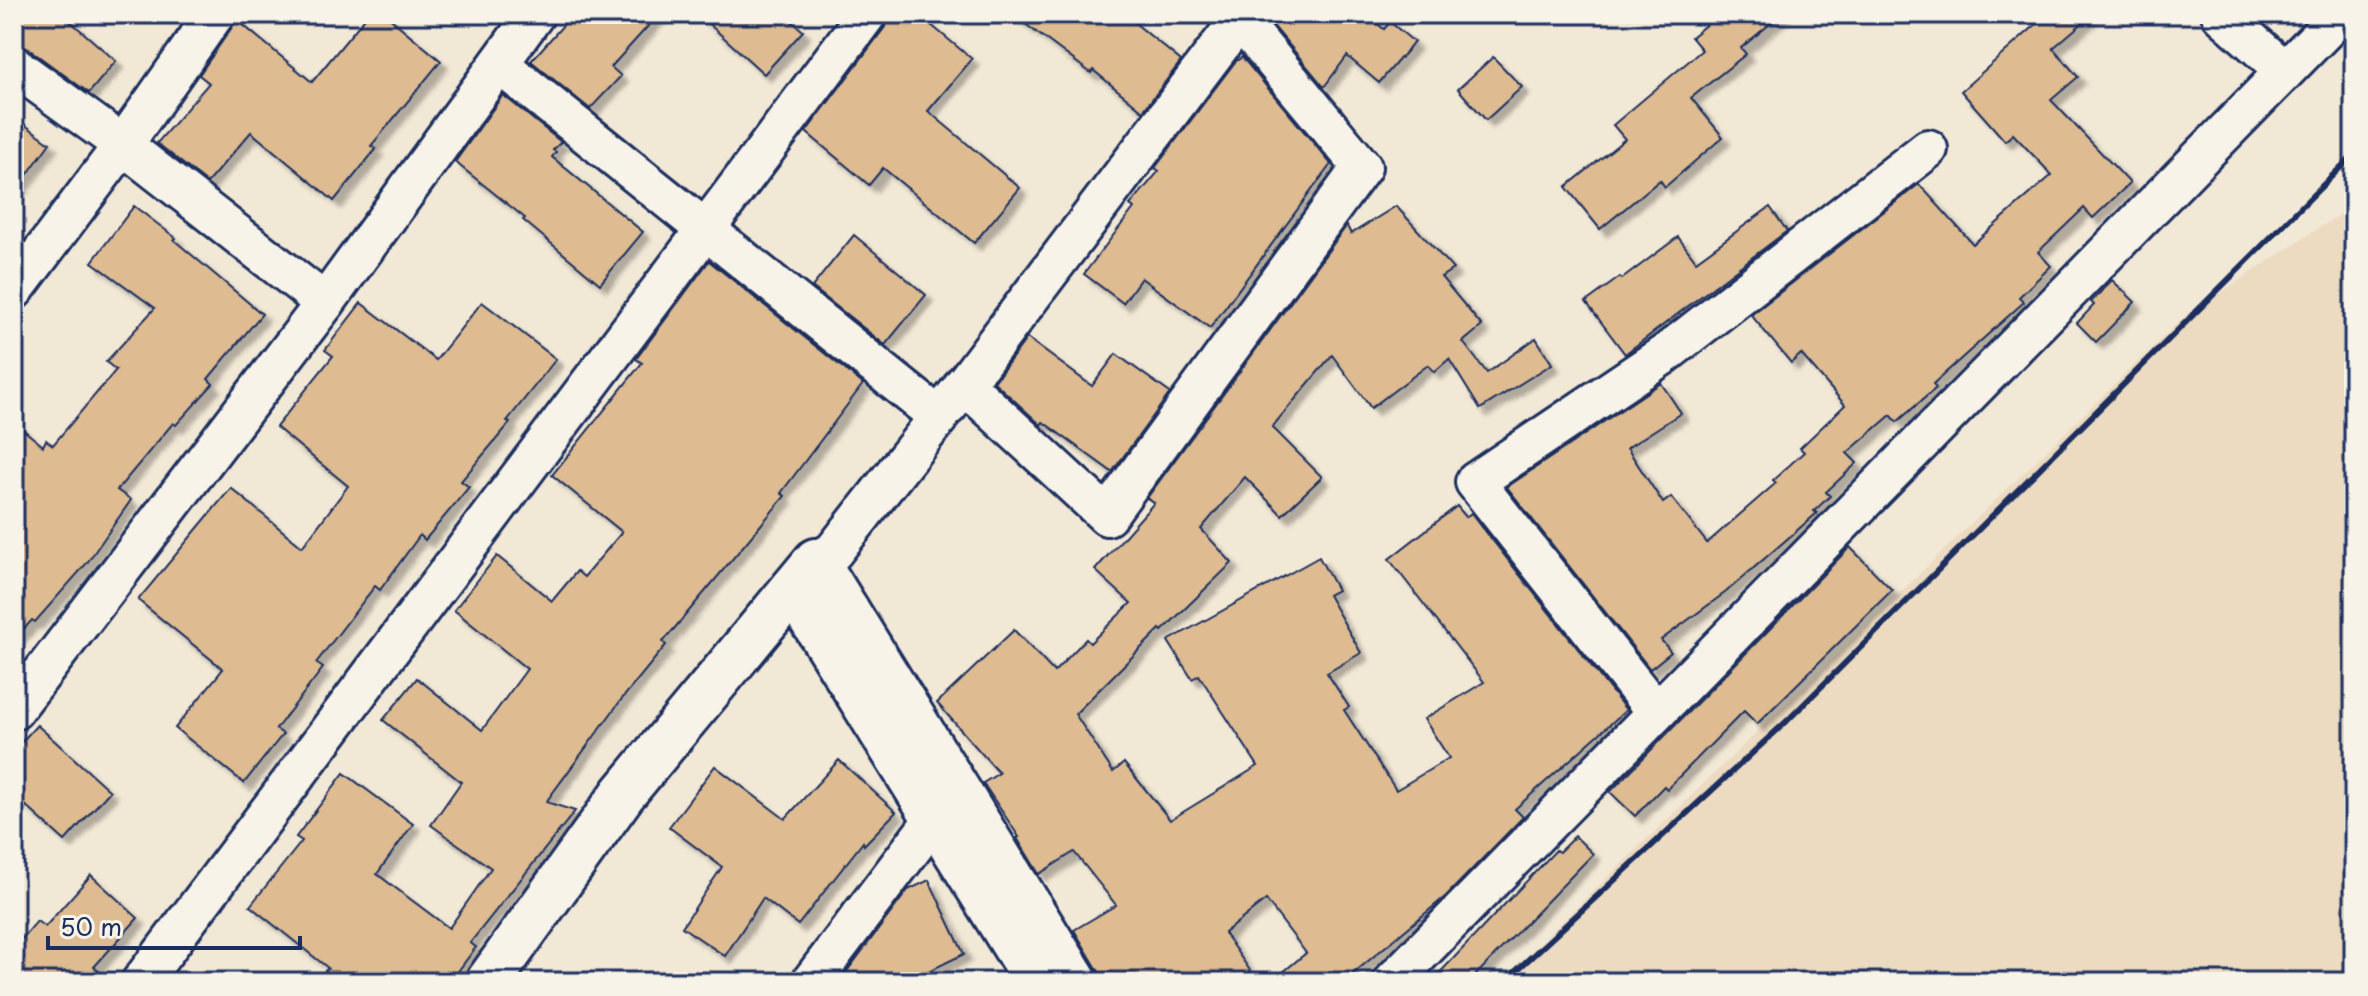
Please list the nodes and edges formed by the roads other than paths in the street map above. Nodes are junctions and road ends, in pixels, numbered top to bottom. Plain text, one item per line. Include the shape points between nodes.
1 (215, 14) edge
2 (535, 14) edge
3 (867, 14) edge
4 (2221, 14) edge
5 (2341, 14) edge
6 (1242, 17) edge
7 (499, 64) junction
8 (14, 66) edge
9 (2284, 70) junction
10 (123, 145) junction
11 (1928, 149) dead end
12 (705, 230) junction
13 (14, 290) edge
14 (325, 303) junction
15 (964, 384) junction
16 (939, 417) junction
17 (816, 579) junction
18 (14, 710) edge
19 (1656, 712) junction
20 (935, 818) junction
21 (141, 982) edge
22 (488, 982) edge
23 (522, 982) edge
24 (811, 982) edge
25 (1037, 982) edge
26 (1076, 982) edge
27 (1392, 982) edge

1 - 10 street
2 - 7 street
3 - 12 street
4 - 9 street
5 - 9 street
6 - 15 street
6 - 15 street via 1362,167 1107,516
7 - 12 street
7 - 14 street
8 - 10 street
9 - 19 street
10 - 13 street
10 - 14 street
11 - 19 street via 1665,354 1475,482
12 - 16 street
12 - 21 street
14 - 18 street
15 - 16 street
16 - 17 street
17 - 20 main road
17 - 22 main road via 623,794
17 - 23 main road via 641,811
17 - 26 main road
19 - 27 street
20 - 24 street
20 - 25 main road

